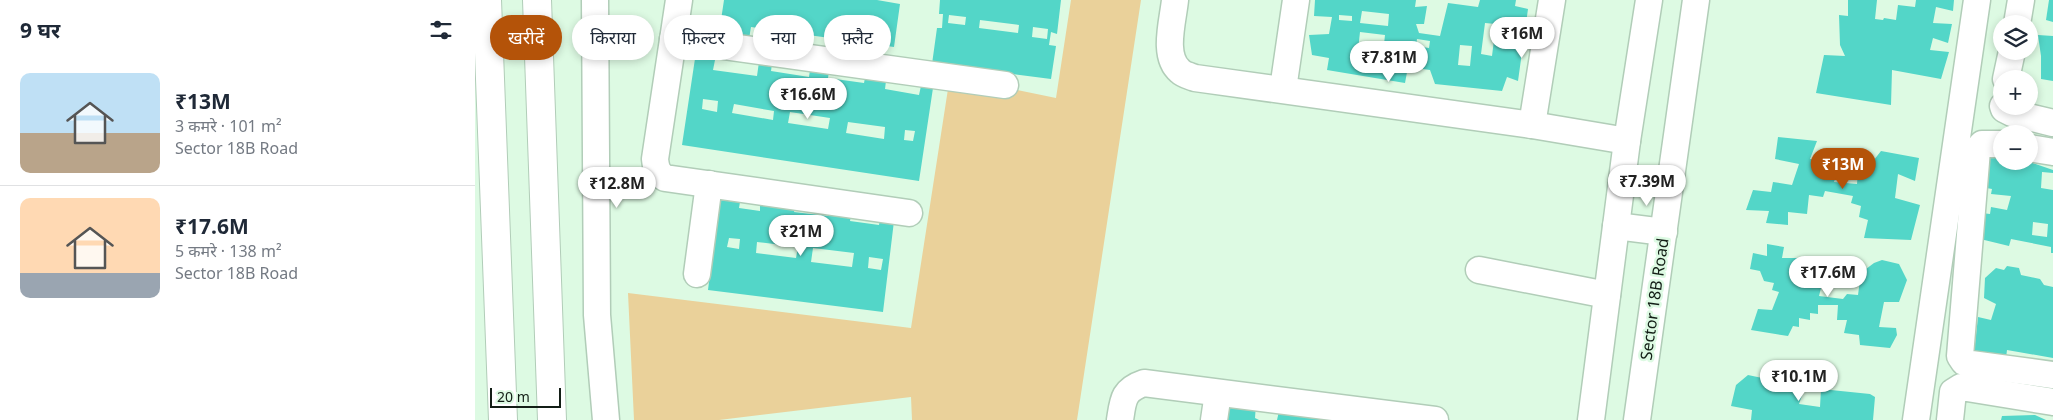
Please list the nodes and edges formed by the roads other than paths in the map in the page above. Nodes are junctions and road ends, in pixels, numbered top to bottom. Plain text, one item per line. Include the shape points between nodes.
1 (487, 0) edge
2 (537, 0) edge
3 (595, 0) edge
4 (679, 0) edge
5 (1175, 0) edge
6 (1296, 0) edge
7 (1552, 0) edge
8 (1649, 0) edge
9 (1696, 0) edge
10 (1977, 0) edge
11 (2021, 0) edge
12 (677, 15) edge
13 (2018, 15) edge
14 (743, 49) edge
15 (670, 60) edge
16 (1005, 86) dead end
17 (1283, 89) junction
18 (2020, 115) edge
19 (2053, 123) edge
20 (1532, 125) junction
21 (1627, 141) junction
22 (1993, 144) edge
23 (2038, 150) edge
24 (2053, 152) edge
25 (709, 184) junction
26 (909, 213) dead end
27 (1616, 226) junction
28 (1664, 232) junction
29 (1479, 270) dead end
30 (697, 274) dead end
31 (1607, 295) junction
32 (2053, 375) edge
33 (1218, 393) junction
34 (2053, 402) edge
35 (503, 420) edge
36 (552, 420) edge
37 (605, 420) edge
38 (1119, 420) edge
39 (1214, 420) edge
40 (1435, 420) edge
41 (1591, 420) edge
42 (1637, 420) edge
43 (1916, 420) edge
44 (1950, 420) edge

1 - 35 main road
2 - 36 main road
3 - 37 street via 597,315
4 - 12 street
5 - 17 street via 1170,50 1181,73 1195,78
6 - 17 street
7 - 20 street
8 - 21 street
9 - 28 street, Sector 18B Road
10 - 43 street
11 - 13 street
14 - 16 street
15 - 25 street via 655,166 665,178
17 - 20 street
18 - 19 street
20 - 21 street
21 - 27 street
22 - 32 street via 1982,144 1977,150 1960,356 1971,364
23 - 24 street
25 - 26 street
25 - 30 street
27 - 28 street
27 - 31 street
28 - 42 street, Sector 18B Road
29 - 31 street
31 - 41 street
33 - 38 street via 1144,383 1134,386 1126,394
33 - 39 street
33 - 40 street
34 - 44 street via 1961,387 1953,392

